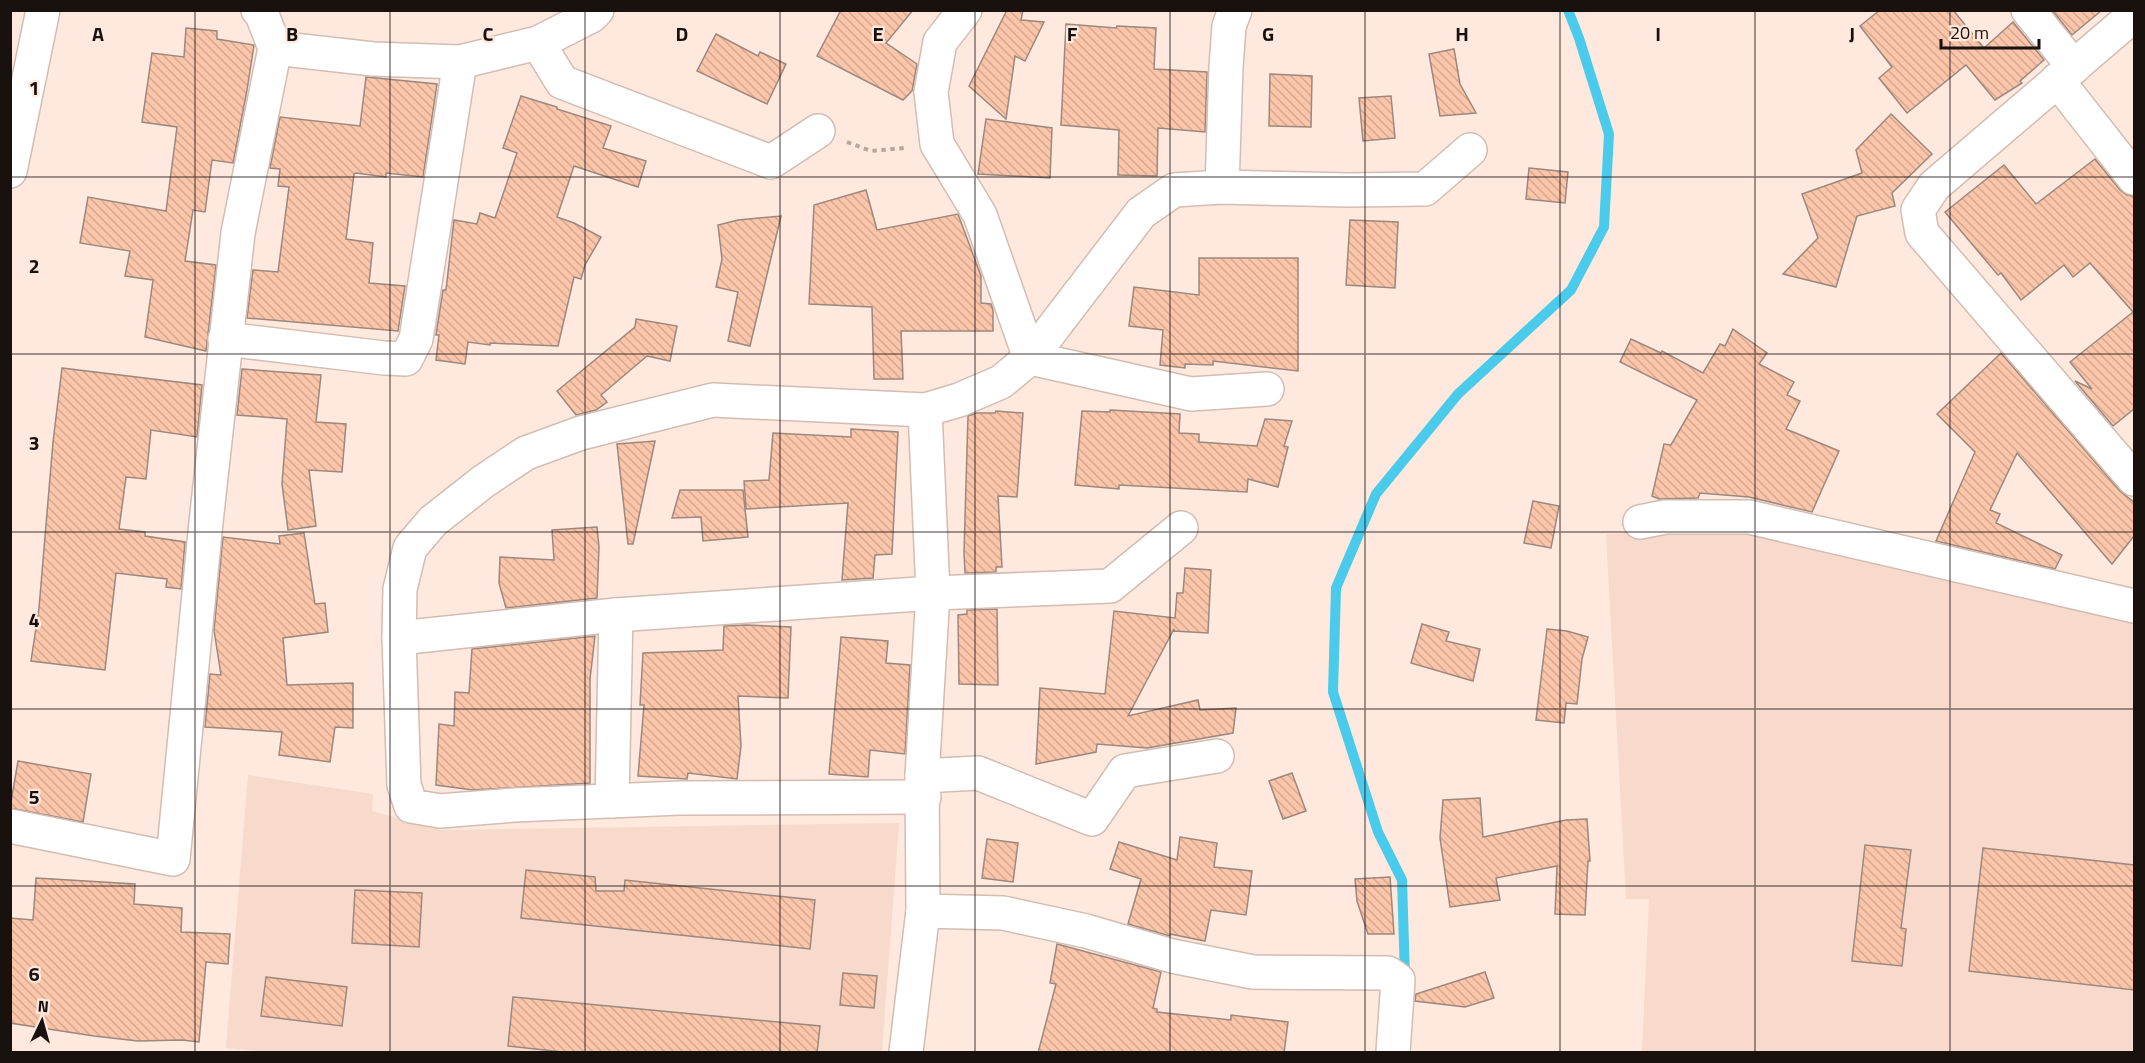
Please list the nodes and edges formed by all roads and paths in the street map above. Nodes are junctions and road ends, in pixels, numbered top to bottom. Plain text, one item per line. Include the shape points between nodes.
1 (44, 10) edge
2 (258, 10) edge
3 (597, 10) edge
4 (965, 10) edge
5 (1235, 10) edge
6 (2028, 10) edge
7 (2134, 15) edge
8 (538, 43) junction
9 (275, 48) junction
10 (460, 62) junction
11 (2066, 74) junction
12 (819, 131) joint
13 (14, 132) edge
14 (937, 144) junction
15 (1470, 150) dead end
16 (10, 171) edge
17 (2134, 178) edge
18 (1222, 187) junction
19 (225, 339) junction
20 (1030, 358) junction
21 (1267, 389) dead end
22 (925, 410) junction
23 (2134, 479) edge
24 (1640, 522) dead end
25 (1181, 528) dead end
26 (933, 593) junction
27 (2134, 606) edge
28 (616, 615) junction
29 (399, 638) junction
30 (1217, 756) dead end
31 (923, 787) junction
32 (612, 801) junction
33 (10, 826) edge
34 (923, 911) junction
35 (906, 1053) edge
36 (1393, 1053) edge

1 - 13 street
2 - 9 street
3 - 8 street
4 - 14 street via 940,42 931,92
5 - 18 street via 1229,26
6 - 11 street
7 - 11 street
8 - 10 street
8 - 12 street via 562,82 771,162
9 - 10 street via 373,59
9 - 19 street via 238,233
10 - 19 street via 416,339 406,358
11 - 17 street
11 - 23 street via 1934,186 1918,210 1922,233
12 - 14 path via 871,151
13 - 16 street
14 - 20 street via 980,215
15 - 18 street via 1425,189
18 - 20 street via 1174,190 1141,213
19 - 33 street via 173,859
20 - 21 street via 1191,394
20 - 22 street via 1001,382
22 - 26 street
22 - 29 street via 713,400 581,433 526,453 433,521 410,548 400,589
24 - 27 street via 1665,517 1749,517
25 - 26 street via 1110,586
26 - 28 street
26 - 31 street
28 - 29 street
28 - 32 street
29 - 32 street via 404,785 411,806 440,811
30 - 31 street via 1125,771 1092,819 978,773
31 - 32 street
31 - 34 street
34 - 35 street
34 - 36 street via 1003,913 1252,972 1388,973 1398,980

